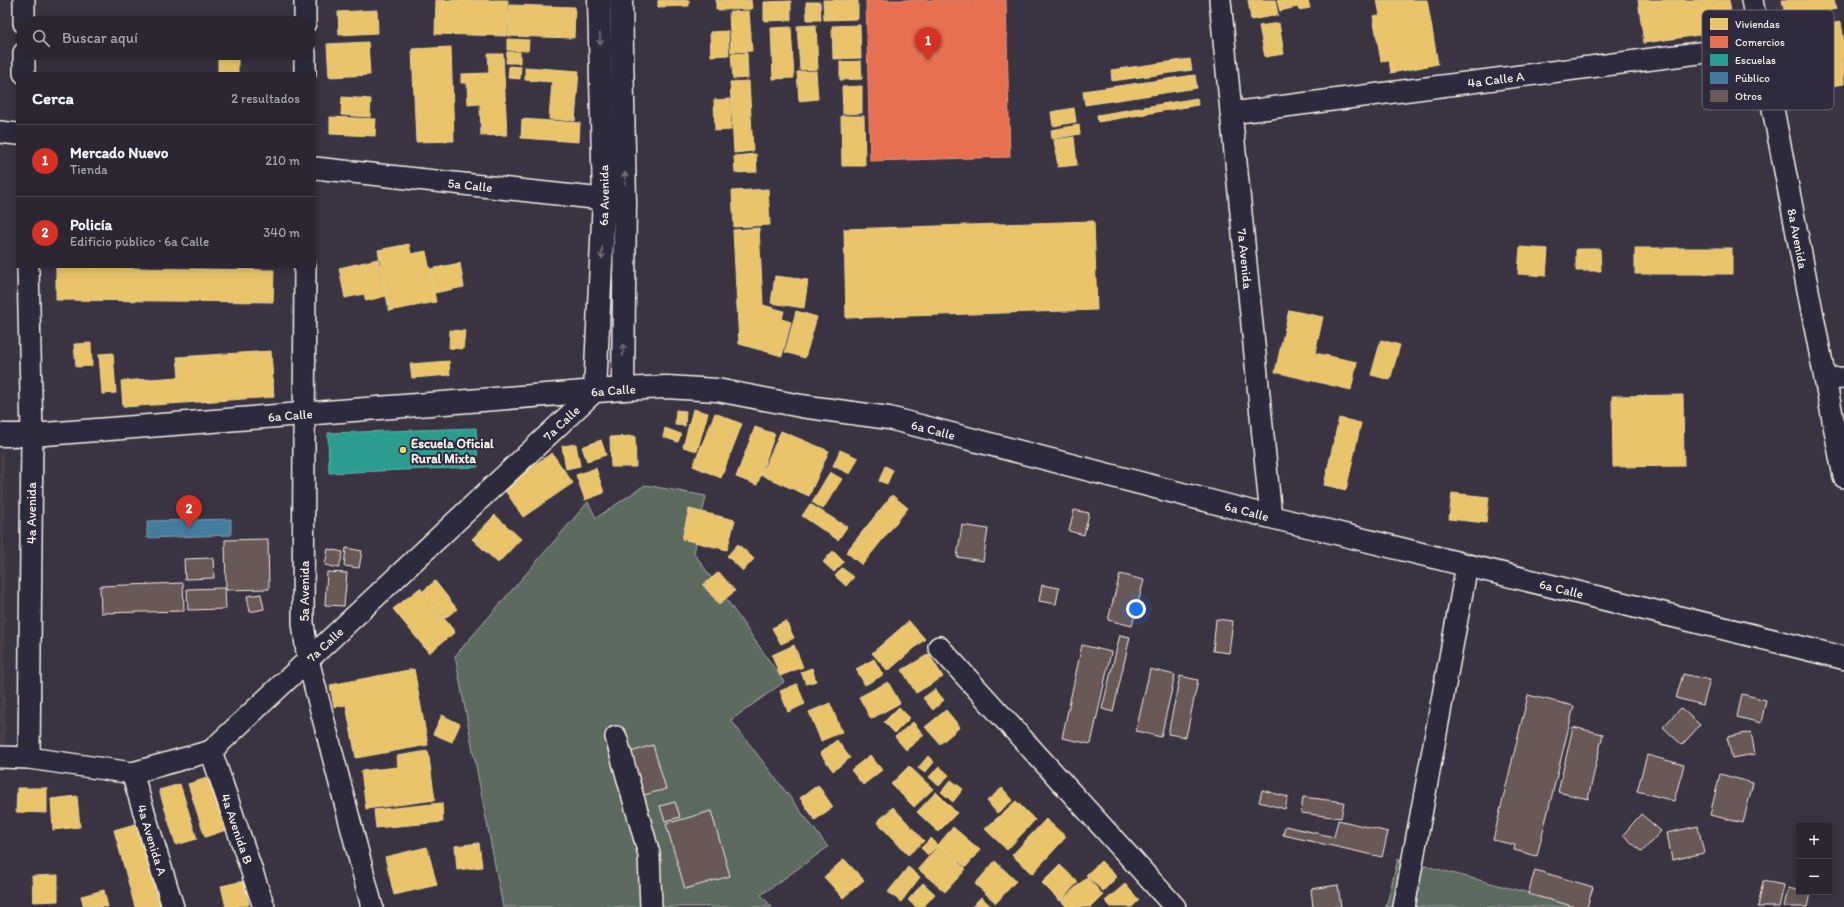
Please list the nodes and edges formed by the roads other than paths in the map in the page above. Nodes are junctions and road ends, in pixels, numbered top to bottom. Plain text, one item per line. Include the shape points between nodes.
1 (24, 0) edge
2 (305, 0) edge
3 (599, 0) edge
4 (621, 0) edge
5 (1220, 0) edge
6 (1752, 0) edge
7 (1754, 10) edge
8 (24, 16) edge
9 (305, 16) edge
10 (1702, 52) edge
11 (24, 60) edge
12 (305, 60) edge
13 (24, 72) edge
14 (305, 72) edge
15 (1775, 110) edge
16 (1231, 112) junction
17 (0, 132) edge
18 (16, 134) edge
19 (316, 168) edge
20 (604, 199) junction
21 (625, 202) junction
22 (28, 268) edge
23 (305, 268) edge
24 (1835, 378) edge
25 (623, 389) junction
26 (595, 391) junction
27 (305, 414) junction
28 (0, 435) edge
29 (32, 435) junction
30 (1844, 477) edge
31 (1271, 517) junction
32 (1467, 565) junction
33 (939, 647) dead end
34 (1844, 658) edge
35 (308, 660) junction
36 (616, 737) dead end
37 (211, 751) junction
38 (0, 758) edge
39 (29, 758) junction
40 (132, 773) junction
41 (173, 907) edge
42 (264, 907) edge
43 (372, 907) edge
44 (651, 907) edge
45 (1175, 907) edge
46 (1404, 907) edge

1 - 8 street
2 - 9 street
3 -> 20 main road, 6a Avenida
21 -> 4 main road, 6a Avenida
5 - 16 street, 7a Avenida
6 - 7 street, 8a Avenida
10 - 16 street, 4a Calle A
11 - 13 street
12 - 14 street
15 - 24 street, 8a Avenida
16 - 31 street, 7a Avenida
17 - 18 street
19 - 20 street, 5a Calle
20 - 21 street, 5a Calle
20 -> 26 main road, 6a Avenida
25 -> 21 main road, 6a Avenida
22 - 29 street, 4a Avenida
23 - 27 street, 5a Avenida
24 - 30 street, 8a Avenida
25 - 26 main road, 6a Calle
25 - 31 main road, 6a Calle via 666,387 717,390 801,406 889,418
26 - 27 main road, 6a Calle
26 - 35 street, 7a Calle
27 - 29 main road, 6a Calle
27 - 35 street, 5a Avenida via 303,623
28 - 29 main road, 6a Calle
29 - 39 street, 4a Avenida
31 - 32 main road, 6a Calle
32 - 34 main road, 6a Calle
32 - 46 street
33 - 45 street
35 - 37 street, 7a Calle
35 - 43 street, 5a Avenida
36 - 44 street via 649,854
37 - 40 street, 7a Calle
37 - 42 street, 4a Avenida B
38 - 39 street, 7a Calle
39 - 40 street, 7a Calle
40 - 41 street, 4a Avenida A

